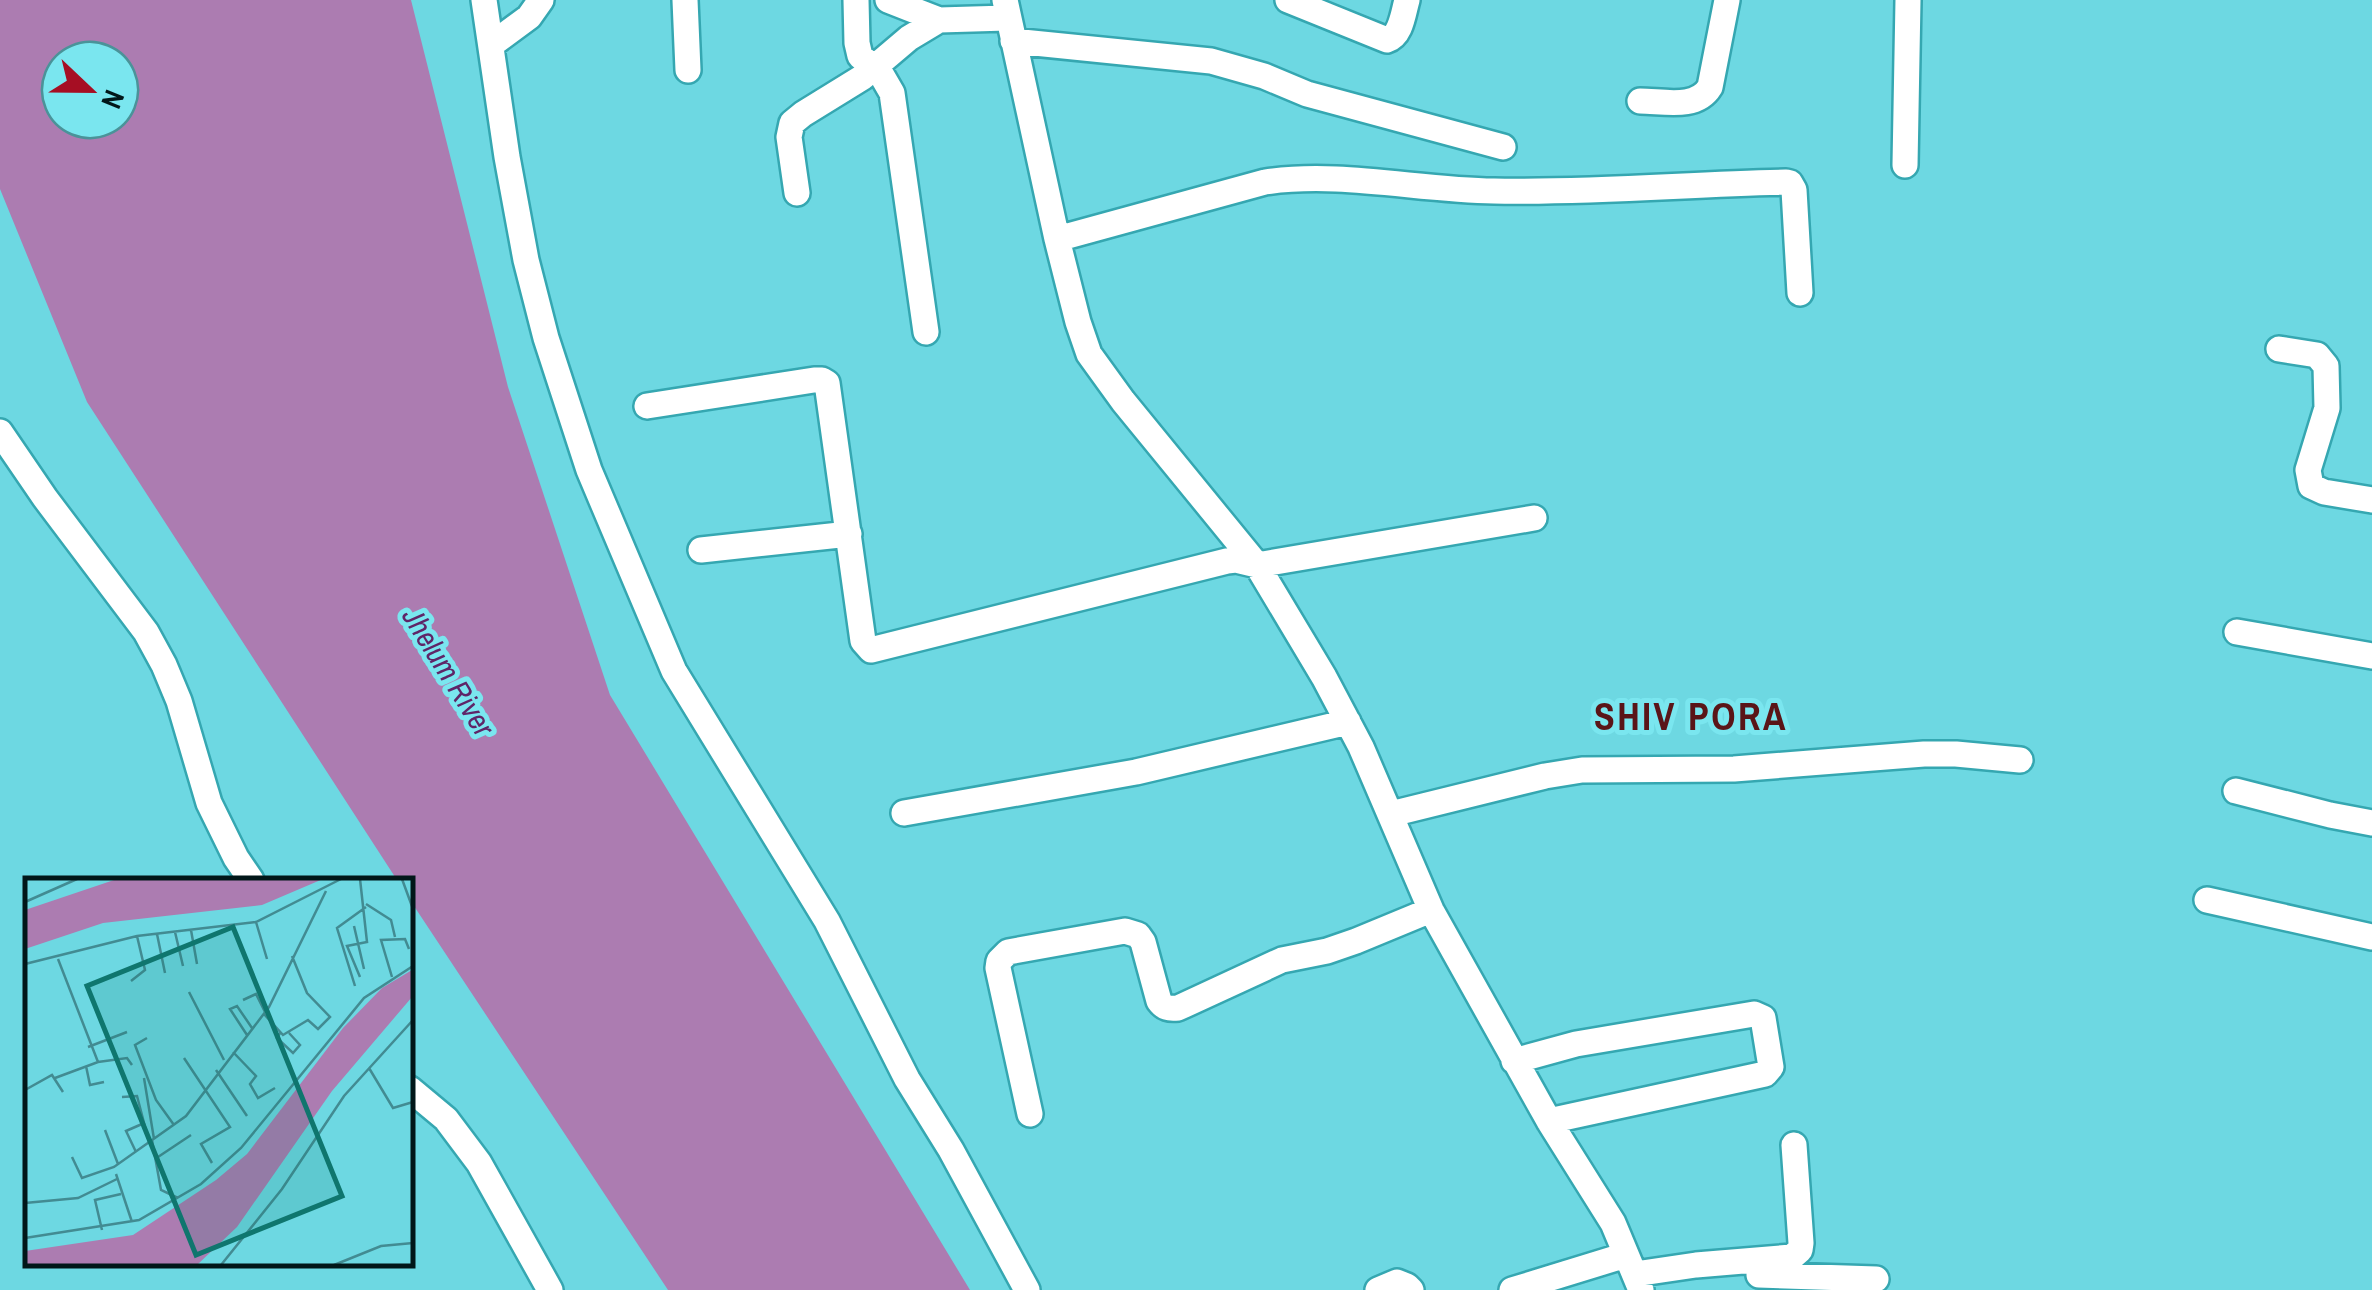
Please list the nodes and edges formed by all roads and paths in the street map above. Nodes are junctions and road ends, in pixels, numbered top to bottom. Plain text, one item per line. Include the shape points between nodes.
1 (484, 0) edge
2 (542, 0) edge
3 (685, 0) edge
4 (856, 0) edge
5 (888, 0) edge
6 (1288, 0) edge
7 (1407, 0) edge
8 (1727, 0) edge
9 (1908, 0) edge
10 (938, 20) junction
11 (1008, 20) edge
12 (491, 45) junction
13 (874, 67) junction
14 (688, 70) dead end
15 (1640, 101) dead end
16 (1503, 147) dead end
17 (1905, 165) dead end
18 (797, 193) dead end
19 (1057, 239) junction
20 (1800, 293) dead end
21 (926, 332) dead end
22 (2279, 349) dead end
23 (647, 406) dead end
24 (0, 432) edge
25 (2372, 500) edge
26 (1534, 518) dead end
27 (849, 534) junction
28 (700, 550) dead end
29 (1257, 565) junction
30 (2237, 632) dead end
31 (2372, 656) edge
32 (1348, 722) junction
33 (2020, 760) dead end
34 (2236, 791) dead end
35 (904, 813) dead end
36 (1391, 814) junction
37 (2372, 823) edge
38 (250, 878) edge
39 (2207, 900) dead end
40 (1431, 910) junction
41 (2372, 936) edge
42 (1514, 1061) junction
43 (412, 1091) edge
44 (1030, 1114) dead end
45 (1549, 1121) junction
46 (1794, 1145) dead end
47 (1637, 1277) edge
48 (1876, 1279) dead end
49 (550, 1290) edge
50 (1027, 1290) edge
51 (1378, 1290) edge
52 (1411, 1290) edge
53 (1512, 1290) edge

1 - 12 street
2 - 12 street
3 - 14 street
4 - 13 street via 856,44
5 - 10 street
6 - 7 street via 1386,40 1397,33
8 - 15 street via 1706,94 1691,102
9 - 17 street
10 - 11 street
10 - 13 street
11 - 16 street via 1211,61
11 - 19 street
12 - 50 street via 506,156 546,338 588,470 674,671 826,921
13 - 18 street via 790,127
13 - 21 street via 892,93
19 - 20 street via 1298,177 1492,191 1786,182 1794,190
19 - 29 street via 1090,354
22 - 25 street via 2316,356 2326,366 2327,408 2308,470 2311,486
23 - 27 street via 828,383
24 - 38 street via 146,632 178,701 209,803
26 - 29 street
27 - 28 street
27 - 29 street via 863,641 870,650 1227,561
29 - 32 street
30 - 31 street
32 - 35 street via 1136,772
32 - 36 street
33 - 36 street via 1924,754 1734,769 1582,770
34 - 37 street
36 - 40 street
39 - 41 street
40 - 42 street
40 - 44 street via 1356,941 1282,960 1171,1009 1159,1001 1143,942 1134,932 1008,952 998,968
42 - 45 street
42 - 45 street via 1643,1031 1754,1014 1764,1018 1772,1067 1765,1074
43 - 49 street via 446,1119 479,1164
45 - 47 street via 1613,1222
46 - 47 street via 1801,1243 1796,1254
47 - 48 street
47 - 53 street
51 - 52 street via 1397,1282

